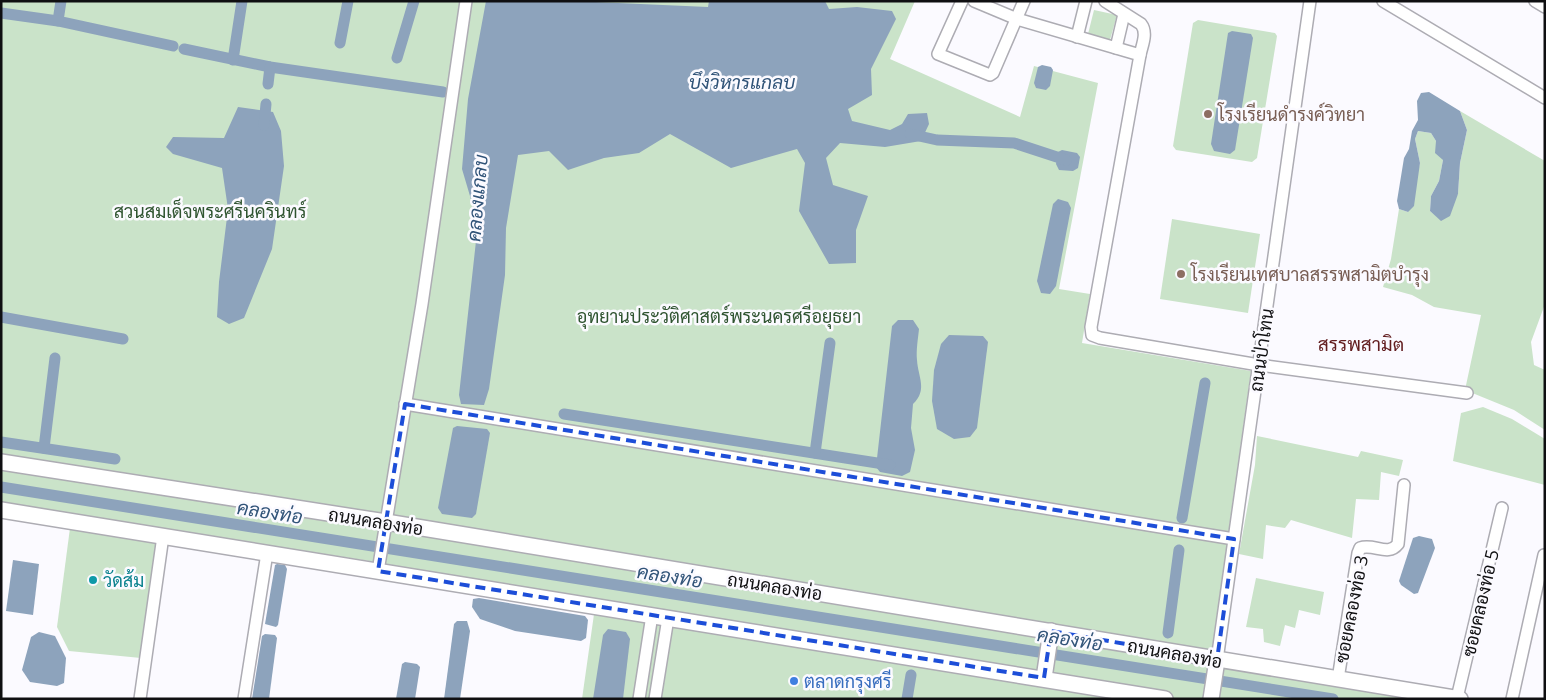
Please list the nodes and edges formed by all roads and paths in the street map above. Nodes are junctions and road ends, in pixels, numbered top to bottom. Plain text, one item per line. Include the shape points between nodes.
1 (466, 1) edge
2 (962, 1) edge
3 (974, 1) edge
4 (1024, 1) edge
5 (1086, 1) edge
6 (1105, 1) edge
7 (1310, 1) edge
8 (1383, 1) edge
9 (1535, 1) edge
10 (1545, 7) edge
11 (1124, 14) junction
12 (1017, 19) junction
13 (1077, 37) junction
14 (1116, 48) junction
15 (1140, 55) junction
16 (1545, 98) edge
17 (1259, 365) junction
18 (1467, 393) dead end
19 (406, 404) junction
20 (1, 462) edge
21 (1404, 486) dead end
22 (1502, 508) dead end
23 (1, 510) edge
24 (385, 528) junction
25 (163, 536) junction
26 (1234, 539) junction
27 (267, 553) junction
28 (1544, 554) edge
29 (379, 565) junction
30 (652, 615) junction
31 (668, 618) junction
32 (1051, 634) junction
33 (1216, 663) junction
34 (1045, 675) junction
35 (1338, 679) junction
36 (1211, 697) edge
37 (1459, 698) edge
38 (140, 699) edge
39 (244, 699) edge
40 (639, 699) edge
41 (655, 699) edge
42 (1165, 699) edge
43 (1512, 699) edge

1 - 19 street
2 - 12 street via 938,54 990,75
3 - 12 street
4 - 12 street
5 - 13 street
6 - 11 street
7 - 17 street, ถนนป่าโทน
8 - 16 street
9 - 10 street
11 - 14 street
11 - 15 street via 1144,28
12 - 13 street
13 - 14 street
14 - 15 street
15 - 17 street via 1091,327 1092,336
17 - 18 street
17 - 26 street, ถนนป่าโทน
19 - 24 street
19 - 26 street
20 - 24 street, ถนนคลองท่อ
21 - 35 street, ซอยคลองท่อ 3 via 1398,544 1389,551 1366,546 1358,553
22 - 37 street, ซอยคลองท่อ 5
23 - 25 street
24 - 29 street
24 - 32 street, ถนนคลองท่อ
25 - 27 street
25 - 38 street
26 - 33 street, ถนนป่าโทน
27 - 29 street
27 - 39 street
28 - 43 street
29 - 30 street
30 - 31 street
30 - 40 street
31 - 34 street
31 - 41 street
32 - 33 street, ถนนคลองท่อ
32 - 34 street
33 - 35 street, ถนนคลองท่อ
33 - 36 street, ถนนป่าโทน
34 - 42 street
35 - 37 street, ถนนคลองท่อ

